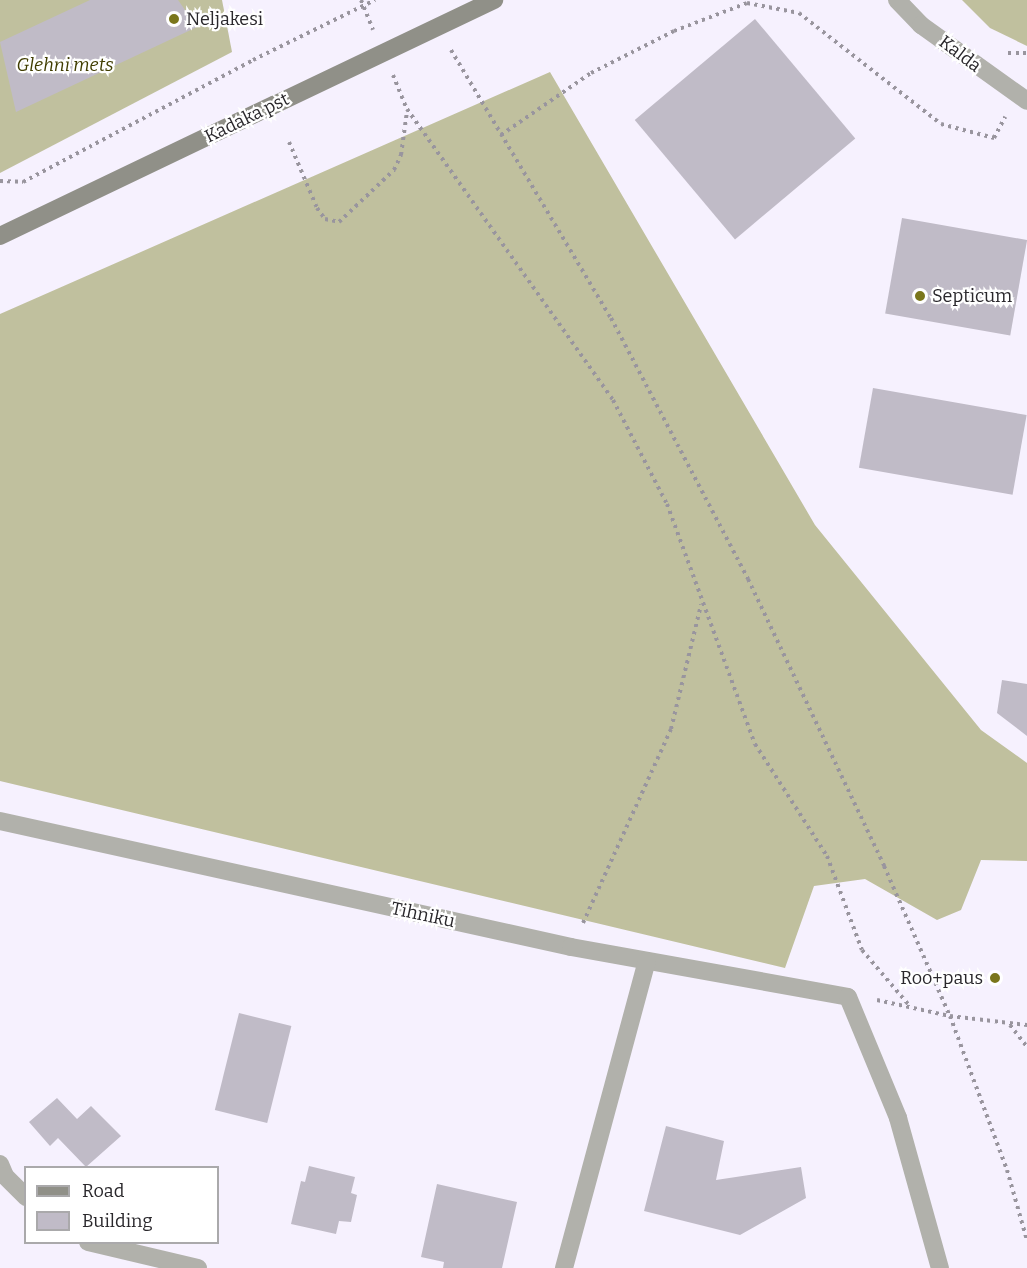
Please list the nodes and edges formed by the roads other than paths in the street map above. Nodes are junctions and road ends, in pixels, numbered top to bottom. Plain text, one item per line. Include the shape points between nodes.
1 (494, 0) edge
2 (897, 0) edge
3 (1022, 98) edge
4 (0, 236) edge
5 (0, 821) edge
6 (648, 962) junction
7 (0, 1164) edge
8 (24, 1195) edge
9 (96, 1244) edge
10 (198, 1268) edge
11 (564, 1268) edge
12 (940, 1268) edge

1 - 4 main road, Kadaka pst, bridge
2 - 3 street, Kalda via 921,25
5 - 6 street, Tihniku
6 - 11 street
6 - 12 street, Tihniku via 848,997 898,1118
7 - 8 street via 5,1176
9 - 10 street

